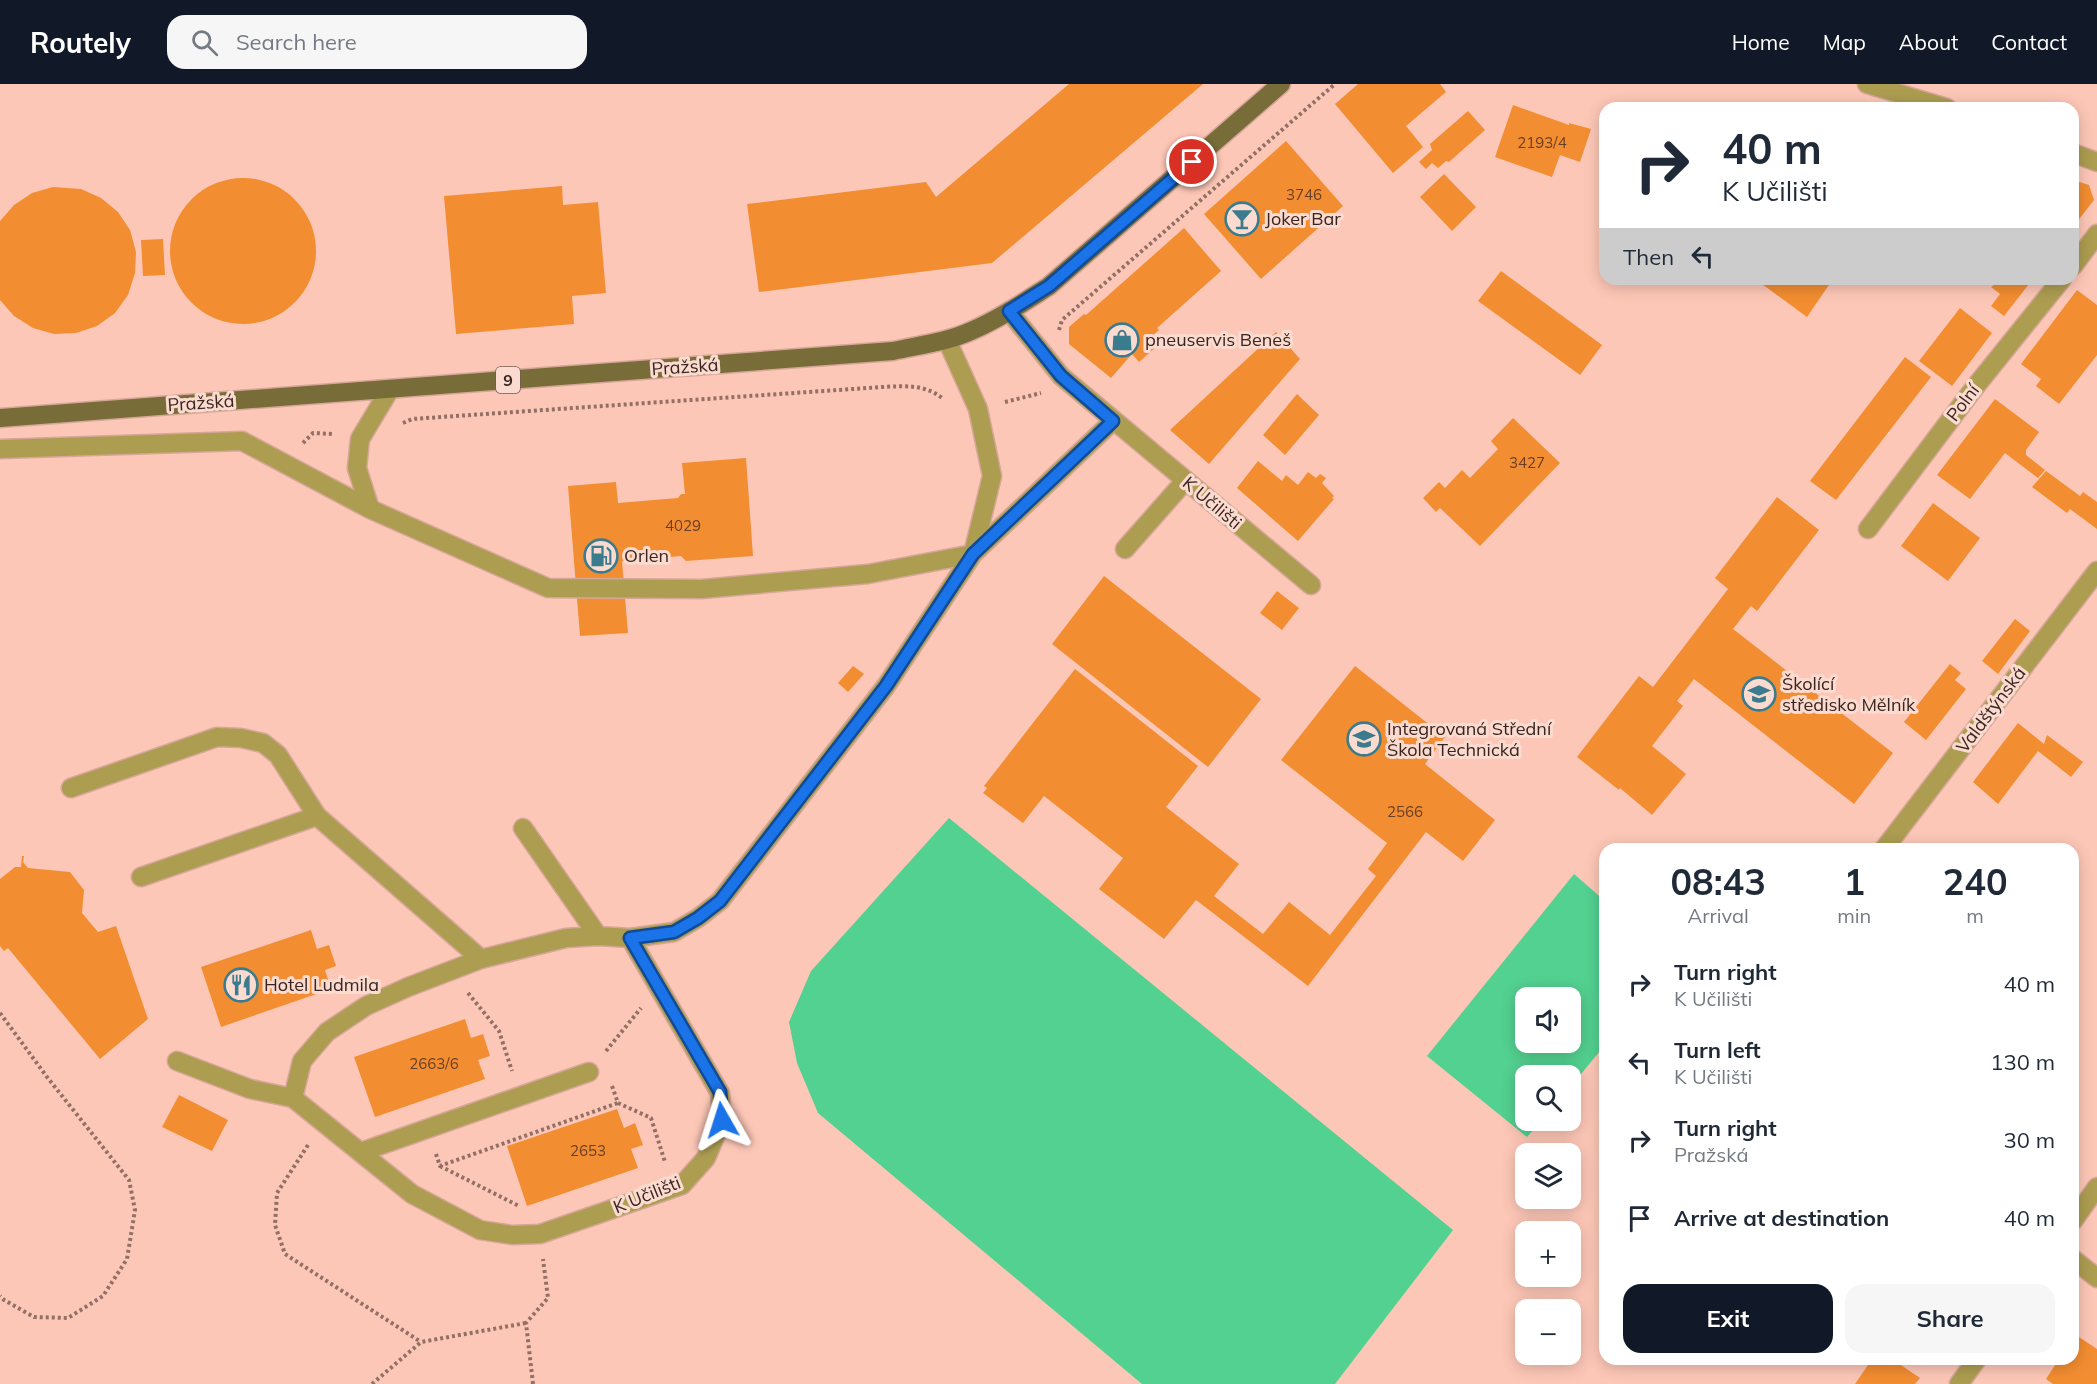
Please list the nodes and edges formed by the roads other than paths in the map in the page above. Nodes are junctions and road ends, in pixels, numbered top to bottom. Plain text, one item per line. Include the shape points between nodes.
1 (1281, 84) edge
2 (1867, 84) edge
3 (1927, 102) edge
4 (2079, 155) edge
5 (2097, 162) edge
6 (2097, 234) edge
7 (2079, 258) edge
8 (2057, 285) edge
9 (1009, 311) junction
10 (947, 340) junction
11 (390, 389) junction
12 (0, 418) edge
13 (1113, 421) junction
14 (0, 449) edge
15 (1185, 481) junction
16 (370, 509) junction
17 (1868, 529) dead end
18 (1125, 549) dead end
19 (973, 554) junction
20 (2097, 571) edge
21 (1311, 585) dead end
22 (71, 788) dead end
23 (316, 816) junction
24 (523, 828) dead end
25 (1889, 843) edge
26 (141, 877) dead end
27 (598, 936) junction
28 (630, 938) junction
29 (481, 958) junction
30 (177, 1061) dead end
31 (589, 1072) dead end
32 (293, 1098) junction
33 (361, 1152) junction
34 (2097, 1187) edge
35 (2079, 1212) edge
36 (2079, 1263) edge
37 (2097, 1278) edge
38 (1973, 1365) edge
39 (1959, 1384) edge

1 - 9 main road, Pražská / 9 via 1049,286
2 - 3 street
4 - 5 street
6 - 7 street
8 - 17 street, Polní
9 - 10 main road, Pražská / 9
9 - 13 street, K Učilišti via 1061,376
10 - 11 main road, Pražská / 9 via 893,351
10 - 19 street via 978,409 992,476
11 - 12 main road, Pražská / 9
11 - 16 street via 360,438 357,468
13 - 15 street, K Učilišti
13 - 19 street
14 - 16 street via 242,441
15 - 18 street
15 - 21 street, K Učilišti
16 - 19 street via 548,588 702,589 868,574
19 - 28 street via 886,686 720,901 674,932
20 - 25 street, Valdštýnská
22 - 23 street via 218,737 241,738 263,744 278,755
23 - 26 street
23 - 29 street
24 - 27 street
27 - 28 street
27 - 29 street via 566,938
28 - 33 street, K Učilišti via 720,1092 722,1120 706,1158 682,1185 540,1234 512,1235 480,1230 412,1194
29 - 32 street via 366,1006 327,1032 302,1061
30 - 32 street, K Učilišti via 250,1089
31 - 33 street
32 - 33 street, K Učilišti
34 - 35 street
36 - 37 street
38 - 39 street

